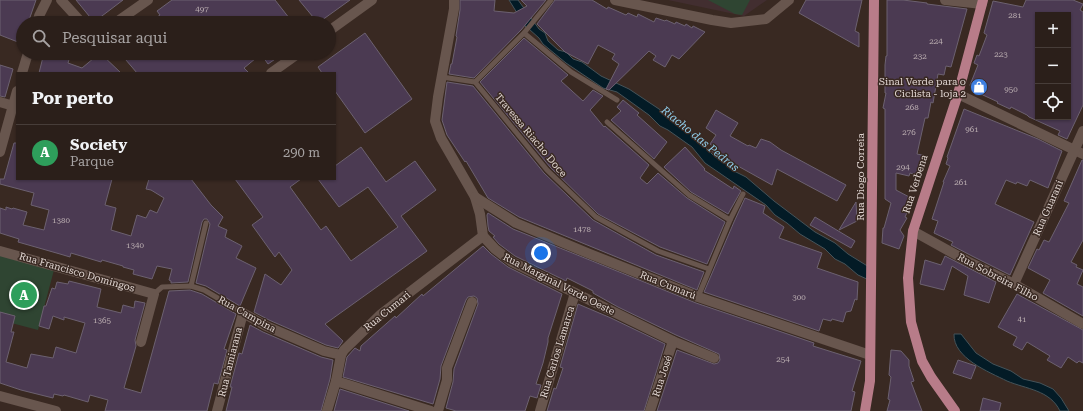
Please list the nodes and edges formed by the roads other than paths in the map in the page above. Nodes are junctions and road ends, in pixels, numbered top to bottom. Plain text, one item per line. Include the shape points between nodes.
1 (47, 0) edge
2 (61, 0) edge
3 (148, 0) edge
4 (372, 0) edge
5 (454, 0) edge
6 (551, 0) edge
7 (615, 0) edge
8 (789, 0) edge
9 (874, 0) edge
10 (945, 0) edge
11 (982, 2) edge
12 (38, 16) edge
13 (76, 16) edge
14 (125, 16) edge
15 (336, 26) edge
16 (525, 31) junction
17 (26, 60) edge
18 (289, 60) edge
19 (22, 72) edge
20 (272, 72) edge
21 (442, 77) junction
22 (475, 82) junction
23 (958, 94) junction
24 (617, 100) dead end
25 (0, 102) edge
26 (15, 106) edge
27 (607, 122) dead end
28 (1083, 131) edge
29 (0, 152) edge
30 (1079, 152) edge
31 (744, 194) dead end
32 (475, 197) junction
33 (730, 220) junction
34 (206, 223) dead end
35 (912, 231) junction
36 (483, 236) junction
37 (0, 251) edge
38 (709, 269) junction
39 (1014, 284) junction
40 (191, 286) junction
41 (575, 293) junction
42 (154, 294) junction
43 (698, 297) junction
44 (472, 302) dead end
45 (243, 312) junction
46 (1083, 324) edge
47 (673, 341) junction
48 (140, 342) dead end
49 (341, 355) junction
50 (870, 355) junction
51 (714, 358) dead end
52 (336, 381) junction
53 (0, 396) edge
54 (56, 411) edge
55 (218, 411) edge
56 (327, 411) edge
57 (431, 411) edge
58 (438, 411) edge
59 (540, 411) edge
60 (650, 411) edge
61 (864, 411) edge
62 (955, 411) edge

1 - 12 street
2 - 13 street
3 - 14 street
4 - 15 street
5 - 21 street
6 - 16 lane
7 - 8 street via 731,23 766,19
9 - 50 main road, Rua Diogo Correia
10 - 11 street
11 - 23 main road, Rua Verbena
16 - 22 lane
16 - 24 lane via 572,72
17 - 19 street
18 - 20 street
21 - 22 lane
21 - 32 street via 435,121 441,138
22 - 38 lane, Travessa Riacho Doce via 547,170 596,217 658,251
23 - 30 street
23 - 35 main road, Rua Verbena
25 - 26 street
26 - 29 street
27 - 33 lane via 689,195
28 - 30 street, Rua Guarani
30 - 39 street, Rua Guarani
31 - 33 lane
32 - 36 street
32 - 43 street, Rua Cumarú via 529,229
33 - 38 lane
34 - 40 lane
35 - 39 street, Rua Sobreira Filho
35 - 62 main road, Rua Verbena via 908,278 911,322 922,361
36 - 41 street, Rua Marginal Verde Oeste via 495,250 512,262
36 - 49 street, Rua Cumari via 380,315
37 - 42 street, Rua Francisco Domingos
38 - 43 lane
39 - 46 street, Rua Sobreira Filho
40 - 42 lane, Rua Campina via 162,287
40 - 45 lane, Rua Campina via 204,290
41 - 47 street, Rua Marginal Verde Oeste
41 - 59 street, Rua Carlos Lamarca
42 - 48 street
43 - 50 street, Rua Cumarú
44 - 58 street via 448,368
45 - 49 street, Rua Campina via 266,326 324,351
45 - 55 street, Rua Tamiarana
47 - 51 street, Rua Marginal Verde Oeste
47 - 60 street, Rua José
49 - 52 street
50 - 61 main road via 870,381
52 - 56 street
52 - 57 street
53 - 54 street

